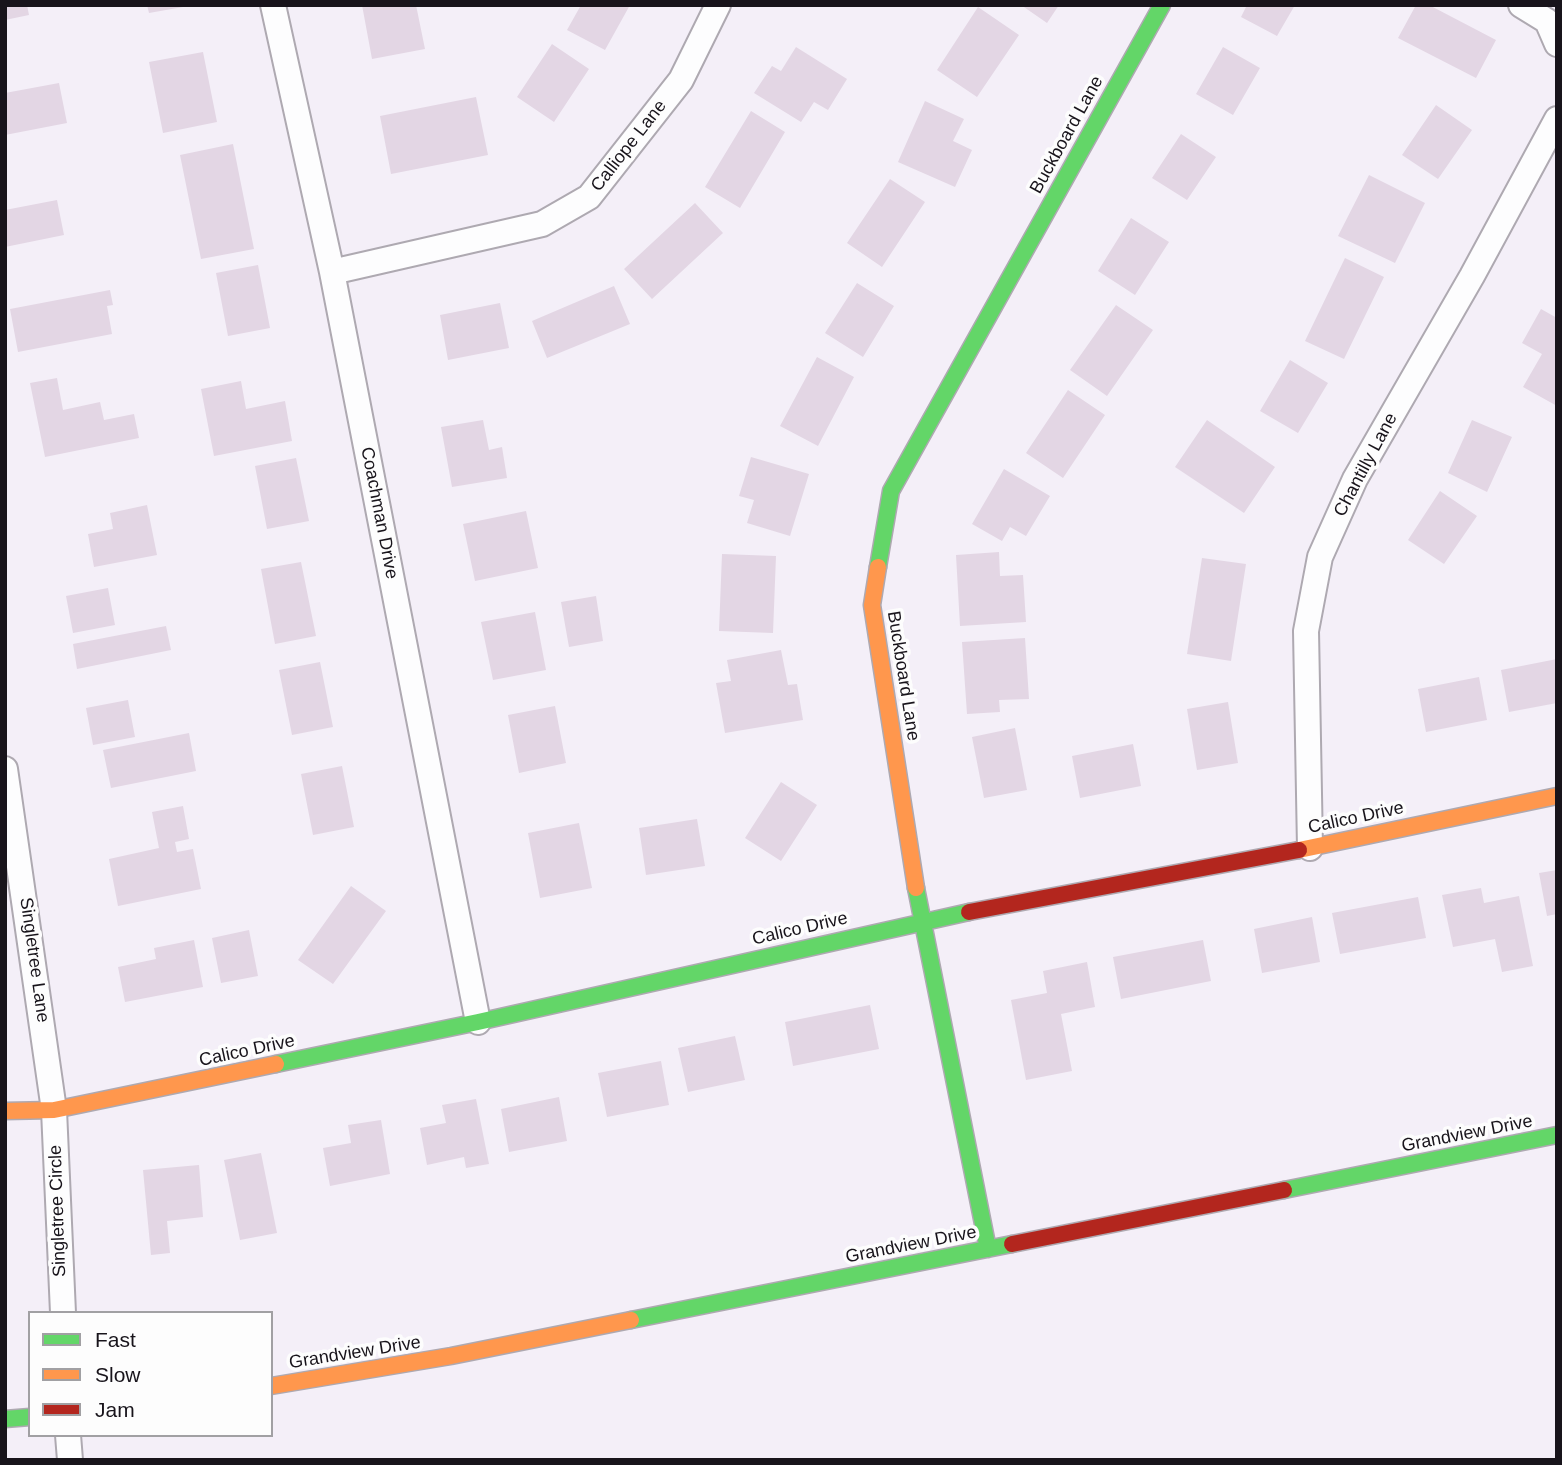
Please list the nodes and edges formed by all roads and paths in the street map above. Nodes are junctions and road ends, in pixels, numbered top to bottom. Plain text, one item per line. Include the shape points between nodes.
1 (273, 5) edge
2 (718, 5) edge
3 (1162, 5) edge
4 (1521, 5) edge
5 (1557, 44) edge
6 (1557, 119) edge
7 (332, 272) junction
8 (5, 769) edge
9 (1557, 796) edge
10 (1310, 848) junction
11 (921, 920) junction
12 (478, 1022) junction
13 (54, 1110) junction
14 (5, 1111) edge
15 (1557, 1135) edge
16 (988, 1249) junction
17 (62, 1311) edge
18 (273, 1386) edge
19 (28, 1418) edge
20 (5, 1419) edge
21 (68, 1437) edge
22 (70, 1460) edge

1 - 7 street, Coachman Drive
2 - 7 street, Calliope Lane via 681,80 589,197 542,224
3 - 11 street, Buckboard Lane via 891,491 872,605
4 - 5 street via 1548,20
6 - 10 street, Chantilly Lane via 1354,479 1320,557 1306,631
7 - 12 street, Coachman Drive
8 - 13 street, Singletree Lane
9 - 10 street, Calico Drive
10 - 11 street, Calico Drive
11 - 12 street, Calico Drive
11 - 16 street, Buckboard Lane
12 - 13 street, Calico Drive
13 - 14 street, Calico Drive
13 - 17 street, Singletree Circle
15 - 16 street, Grandview Drive
16 - 18 street, Grandview Drive via 451,1356
19 - 20 street
21 - 22 street

